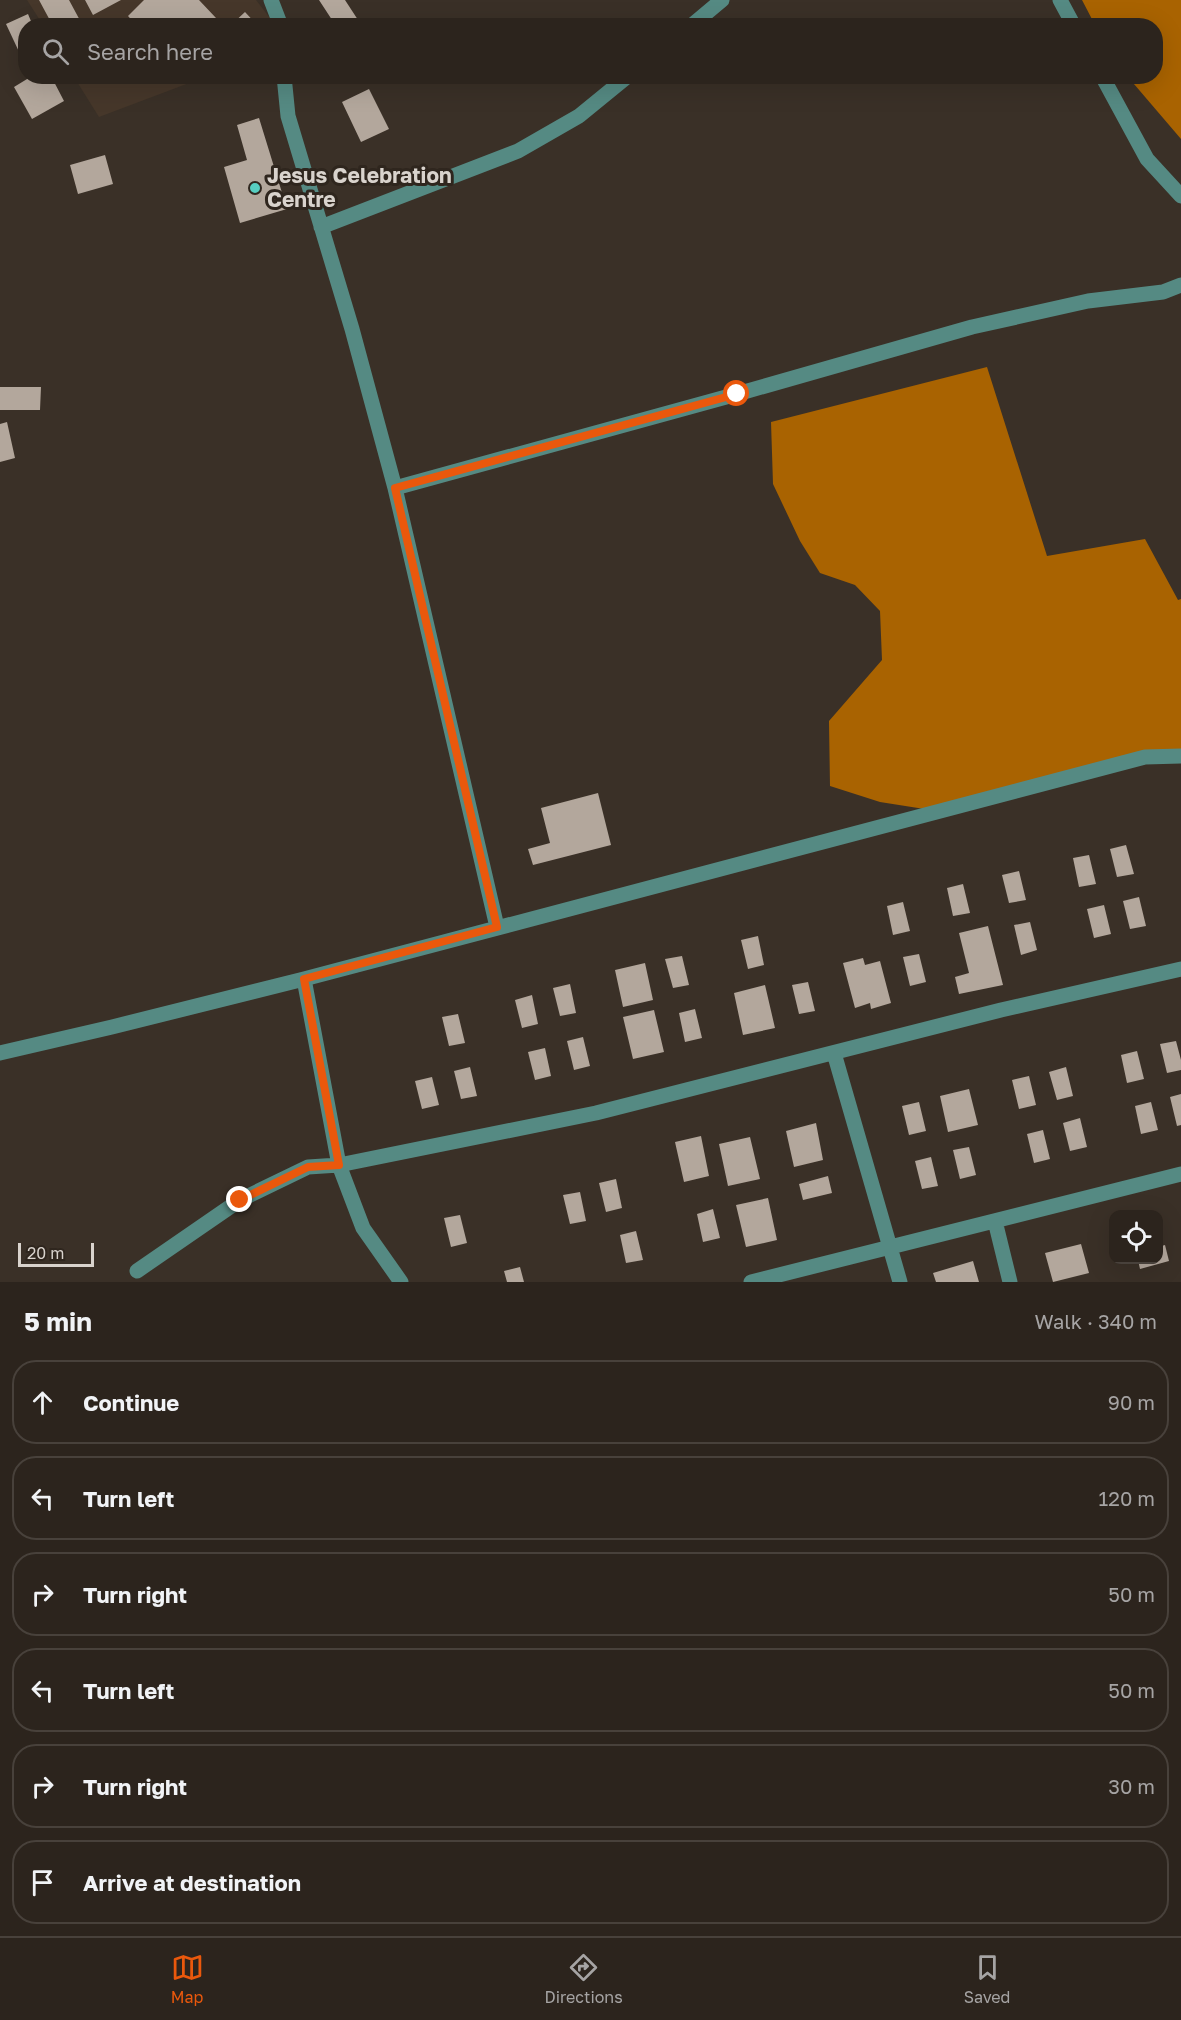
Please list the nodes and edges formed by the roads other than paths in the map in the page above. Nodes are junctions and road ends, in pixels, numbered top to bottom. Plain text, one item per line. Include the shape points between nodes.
1 (271, 0) edge
2 (722, 0) edge
3 (1060, 0) edge
4 (278, 18) edge
5 (701, 18) edge
6 (1070, 18) edge
7 (285, 84) edge
8 (618, 84) edge
9 (1106, 84) edge
10 (1181, 196) edge
11 (321, 227) junction
12 (1181, 285) edge
13 (395, 488) junction
14 (1181, 756) edge
15 (497, 927) junction
16 (1181, 969) edge
17 (304, 979) junction
18 (0, 1053) edge
19 (834, 1053) junction
20 (339, 1165) junction
21 (1181, 1174) edge
22 (995, 1221) junction
23 (891, 1247) junction
24 (137, 1271) dead end
25 (401, 1282) edge
26 (751, 1282) edge
27 (900, 1282) edge
28 (1010, 1282) edge

1 - 4 street
2 - 5 street
3 - 6 street
7 - 11 street via 288,116
8 - 11 street via 579,116 519,151
9 - 10 street via 1148,159
11 - 13 street
12 - 13 street via 1163,292 1088,301 972,327
13 - 15 street
14 - 15 street via 1144,757
15 - 17 street
16 - 19 street
17 - 18 street
17 - 20 street
19 - 20 street via 596,1113
19 - 23 street
20 - 24 street via 308,1167 240,1200
20 - 25 street via 363,1228
21 - 22 street
22 - 23 street
22 - 28 street
23 - 26 street
23 - 27 street

